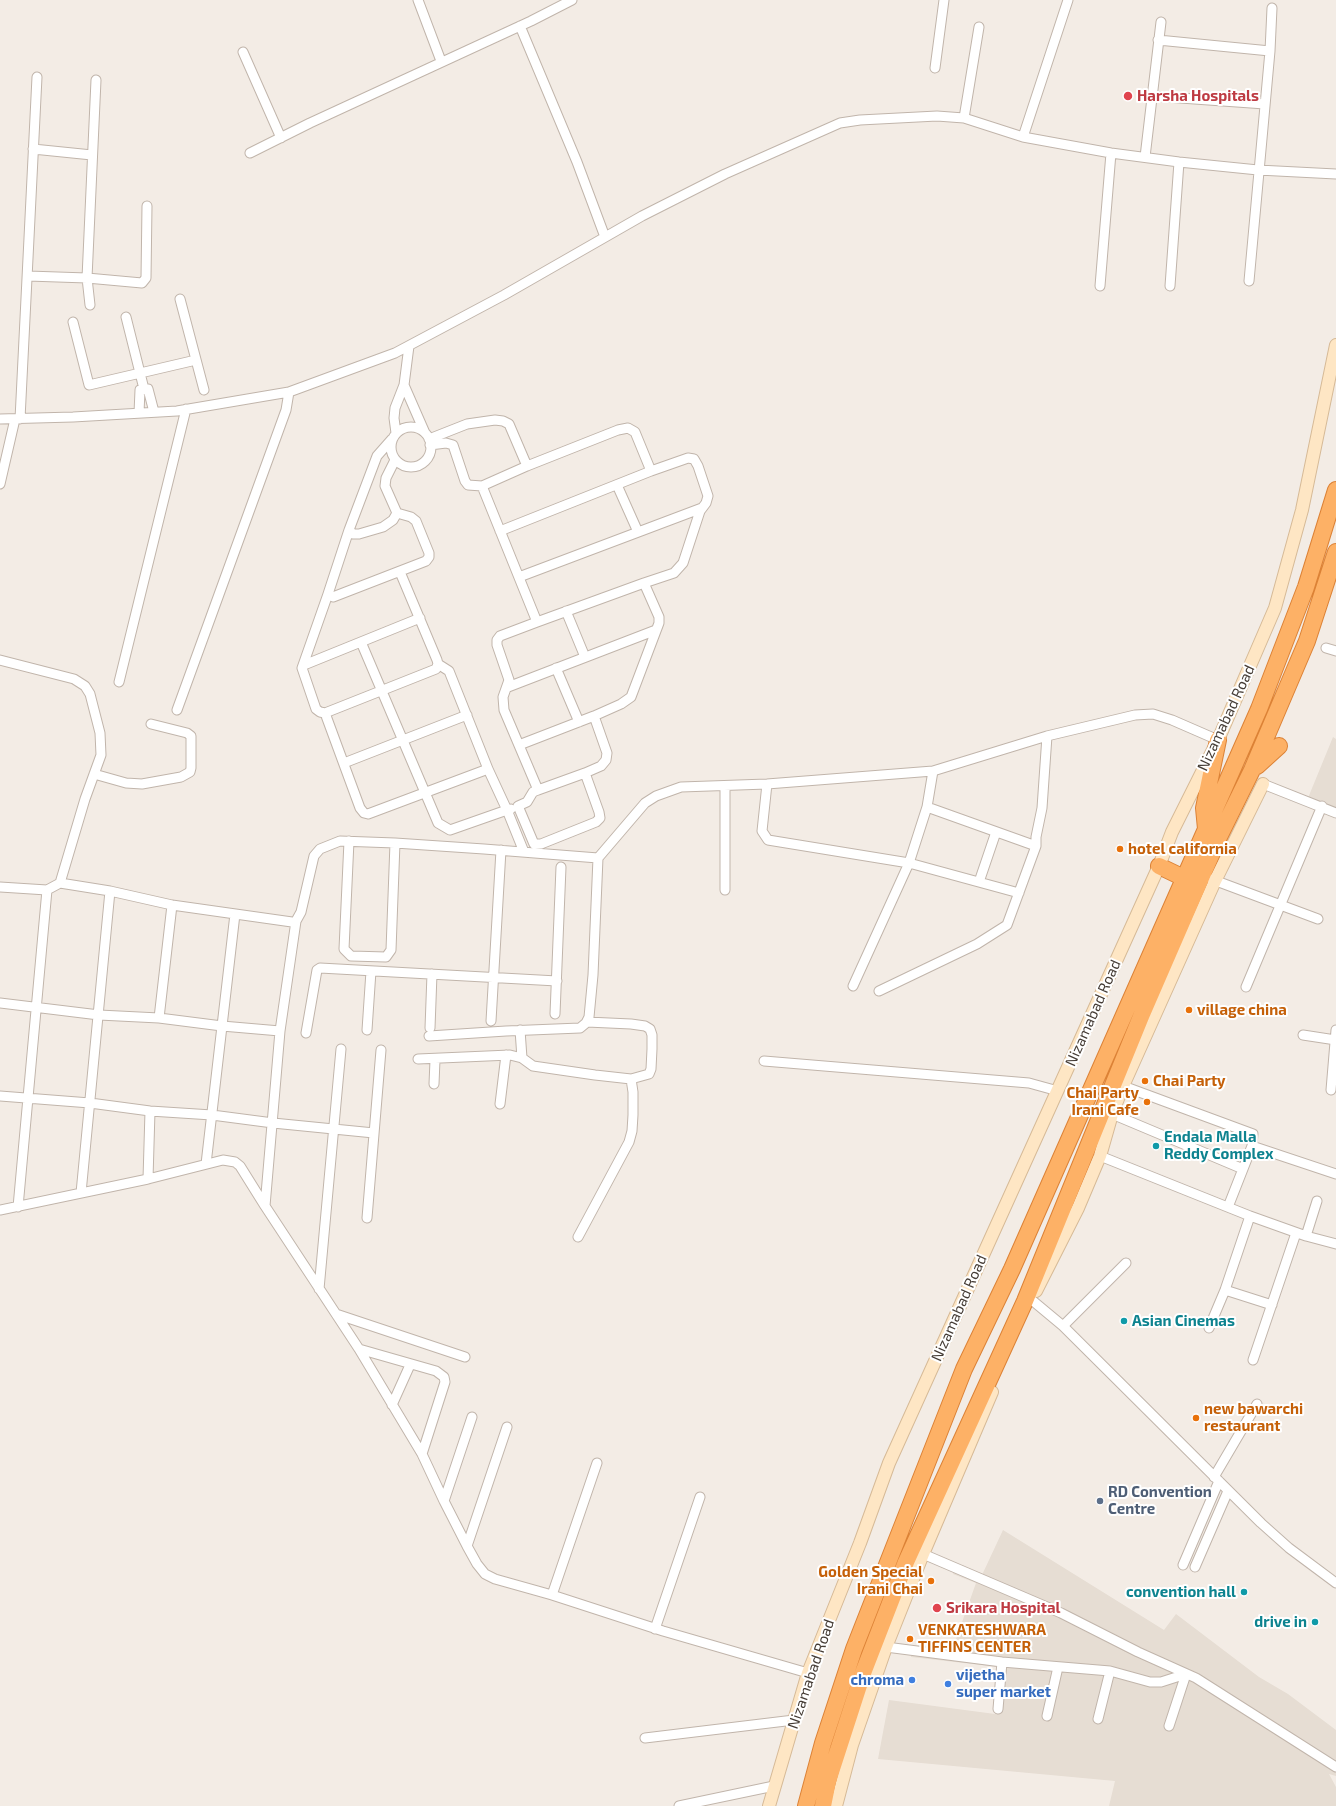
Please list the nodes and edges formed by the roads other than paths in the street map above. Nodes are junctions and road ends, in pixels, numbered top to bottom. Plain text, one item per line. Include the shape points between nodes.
1 (418, 0) edge
2 (572, 0) edge
3 (944, 0) edge
4 (1068, 0) edge
5 (1272, 8) dead end
6 (1160, 22) dead end
7 (520, 26) junction
8 (979, 27) dead end
9 (1158, 40) junction
10 (1270, 51) junction
11 (243, 52) dead end
12 (441, 62) junction
13 (935, 68) dead end
14 (37, 78) dead end
15 (96, 80) dead end
16 (1152, 96) junction
17 (1265, 104) junction
18 (964, 118) junction
19 (1023, 137) junction
20 (281, 138) junction
21 (34, 149) junction
22 (250, 153) dead end
23 (1111, 153) junction
24 (92, 155) junction
25 (1145, 157) junction
26 (1179, 162) junction
27 (1258, 170) junction
28 (1336, 174) edge
29 (146, 206) dead end
30 (605, 237) junction
31 (28, 276) junction
32 (87, 278) junction
33 (1249, 282) dead end
34 (1100, 286) dead end
35 (1170, 286) dead end
36 (180, 300) dead end
37 (90, 306) dead end
38 (126, 318) dead end
39 (73, 322) dead end
40 (1336, 345) edge
41 (409, 346) junction
42 (196, 360) junction
43 (140, 373) junction
44 (404, 385) junction
45 (144, 389) junction
46 (204, 390) dead end
47 (289, 392) junction
48 (186, 409) junction
49 (154, 412) junction
50 (139, 413) junction
51 (0, 419) edge
52 (18, 419) junction
53 (394, 436) junction
54 (428, 439) junction
55 (395, 460) junction
56 (527, 466) junction
57 (651, 472) junction
58 (0, 484) edge
59 (618, 485) junction
60 (482, 486) junction
61 (1336, 490) edge
62 (702, 508) junction
63 (397, 513) junction
64 (349, 530) junction
65 (500, 531) junction
66 (638, 532) junction
67 (1336, 552) edge
68 (400, 572) junction
69 (519, 577) junction
70 (644, 583) junction
71 (328, 594) junction
72 (566, 611) junction
73 (420, 618) junction
74 (537, 622) junction
75 (656, 630) junction
76 (361, 642) junction
77 (1326, 648) dead end
78 (1336, 651) edge
79 (585, 657) junction
80 (0, 660) edge
81 (438, 664) junction
82 (304, 665) junction
83 (556, 668) junction
84 (119, 682) dead end
85 (508, 687) junction
86 (383, 690) junction
87 (177, 710) dead end
88 (325, 713) junction
89 (467, 715) junction
90 (594, 716) junction
91 (579, 722) junction
92 (151, 724) dead end
93 (1047, 736) junction
94 (1218, 740) junction
95 (404, 741) junction
96 (519, 745) junction
97 (1279, 746) dead end
98 (344, 763) junction
99 (488, 768) junction
100 (1252, 770) junction
101 (933, 771) junction
102 (585, 773) junction
103 (94, 774) junction
104 (767, 784) junction
105 (1263, 784) joint
106 (725, 786) junction
107 (538, 790) junction
108 (425, 792) junction
109 (518, 806) junction
110 (1322, 806) junction
111 (927, 807) junction
112 (506, 810) junction
113 (1336, 812) edge
114 (1206, 830) junction
115 (996, 832) junction
116 (349, 841) junction
117 (395, 843) junction
118 (1036, 846) junction
119 (501, 850) junction
120 (524, 852) junction
121 (598, 858) junction
122 (909, 863) junction
123 (1159, 866) junction
124 (561, 867) dead end
125 (1184, 878) junction
126 (1209, 878) junction
127 (980, 882) junction
128 (60, 883) junction
129 (0, 887) edge
130 (47, 890) junction
131 (725, 890) dead end
132 (110, 891) junction
133 (1019, 893) junction
134 (172, 905) junction
135 (1279, 905) junction
136 (235, 914) junction
137 (1318, 919) dead end
138 (296, 921) junction
139 (371, 971) junction
140 (432, 974) junction
141 (494, 978) junction
142 (557, 981) junction
143 (853, 986) dead end
144 (1246, 988) dead end
145 (879, 991) dead end
146 (0, 1003) edge
147 (37, 1007) junction
148 (555, 1014) dead end
149 (99, 1015) junction
150 (158, 1018) junction
151 (491, 1021) dead end
152 (587, 1022) junction
153 (222, 1026) junction
154 (367, 1030) dead end
155 (520, 1030) junction
156 (280, 1031) junction
157 (306, 1033) dead end
158 (1303, 1035) dead end
159 (1336, 1036) edge
160 (341, 1049) dead end
161 (381, 1050) dead end
162 (506, 1055) junction
163 (522, 1058) junction
164 (418, 1059) dead end
165 (435, 1060) junction
166 (764, 1061) dead end
167 (631, 1079) junction
168 (434, 1084) dead end
169 (1123, 1086) junction
170 (1330, 1090) dead end
171 (1058, 1091) junction
172 (0, 1096) edge
173 (29, 1098) junction
174 (90, 1103) junction
175 (500, 1104) dead end
176 (150, 1111) junction
177 (1112, 1114) junction
178 (212, 1115) junction
179 (273, 1123) junction
180 (334, 1128) junction
181 (374, 1133) junction
182 (1252, 1146) junction
183 (1100, 1156) junction
184 (206, 1164) junction
185 (1242, 1168) junction
186 (1336, 1174) edge
187 (148, 1179) junction
188 (81, 1193) junction
189 (1318, 1201) dead end
190 (264, 1206) junction
191 (18, 1207) junction
192 (1228, 1207) junction
193 (0, 1210) edge
194 (1250, 1216) junction
195 (367, 1218) dead end
196 (1296, 1232) junction
197 (1306, 1236) junction
198 (578, 1237) dead end
199 (1336, 1244) edge
200 (1126, 1263) dead end
201 (319, 1289) junction
202 (1225, 1290) junction
203 (1029, 1299) junction
204 (1272, 1305) junction
205 (336, 1314) junction
206 (1063, 1326) junction
207 (1209, 1328) dead end
208 (359, 1349) junction
209 (465, 1357) dead end
210 (1253, 1360) dead end
211 (410, 1365) junction
212 (1257, 1404) dead end
213 (392, 1405) junction
214 (472, 1417) dead end
215 (507, 1427) dead end
216 (422, 1454) junction
217 (597, 1463) dead end
218 (1216, 1479) junction
219 (1228, 1491) junction
220 (700, 1497) dead end
221 (444, 1501) junction
222 (466, 1546) junction
223 (923, 1554) junction
224 (1183, 1565) dead end
225 (1196, 1567) dead end
226 (1336, 1583) edge
227 (552, 1595) junction
228 (655, 1629) junction
229 (886, 1647) junction
230 (1002, 1662) junction
231 (1058, 1667) junction
232 (1110, 1671) junction
233 (808, 1673) junction
234 (1186, 1674) junction
235 (838, 1696) junction
236 (854, 1702) junction
237 (998, 1709) dead end
238 (1048, 1716) dead end
239 (1098, 1719) dead end
240 (794, 1720) junction
241 (1169, 1726) dead end
242 (645, 1738) dead end
243 (846, 1744) junction
244 (1336, 1767) edge
245 (774, 1786) junction
246 (679, 1806) edge
247 (769, 1806) edge
248 (806, 1806) edge
249 (823, 1806) edge
250 (836, 1806) edge

1 - 12 street
2 - 7 street
3 - 13 street
4 - 19 street
5 - 10 street
6 - 9 street
7 - 12 street
7 - 30 street via 577,162
8 - 18 street
9 - 10 street
9 - 16 street
10 - 17 street
11 - 20 street
12 - 20 street
14 - 21 street
15 - 24 street
16 - 17 street
16 - 25 street
17 - 27 street
18 - 19 street
18 - 30 street via 937,116 840,123 725,174
19 - 23 street
20 - 22 street
21 - 24 street
21 - 31 street
23 - 25 street
23 - 34 street
24 - 32 street
25 - 26 street
26 - 27 street
26 - 35 street
27 - 28 street
27 - 33 street
29 - 32 street via 145,281 142,283
30 - 41 street
31 - 32 street
31 - 52 street
32 - 37 street
36 - 42 street
38 - 43 street
39 - 43 street via 89,385
40 - 94 main road, Nizamabad Road via 1302,510 1275,608
41 - 44 street
41 - 47 street via 395,354
42 - 43 street
42 - 46 street
43 - 45 street
44 - 53 street via 395,408
44 - 54 street
45 - 49 street via 148,388
45 - 50 street via 140,390
47 - 48 street
47 - 87 street via 286,410
48 - 49 street
48 - 84 street
49 - 50 street
50 - 52 street
51 - 52 street
52 - 58 street
53 - 54 street via 401,429 414,427
53 - 55 street via 391,452
53 - 64 street via 377,456
54 - 55 street via 428,458 417,466 404,466
54 - 56 street via 467,424 503,421 509,424
54 - 60 street via 452,445 465,481 468,485
55 - 63 street via 385,486
56 - 57 street via 628,428 635,432
56 - 60 street
57 - 59 street
57 - 62 street via 688,458 694,459 708,496
59 - 65 street
59 - 66 street
60 - 65 street
61 - 114 highway, Nizamabad Road via 1306,587 1260,709
62 - 66 street
62 - 70 street via 679,569
63 - 64 street via 393,520 383,527 356,535
63 - 68 street via 411,517 416,522 429,553 426,561
64 - 71 street
65 - 69 street
66 - 69 street
67 - 100 highway via 1307,641
68 - 71 street via 336,597
68 - 73 street
69 - 74 street
70 - 72 street
70 - 75 street via 659,617
71 - 82 street
72 - 74 street
72 - 79 street
73 - 76 street
73 - 81 street
74 - 85 street via 500,636 497,640 509,680
75 - 79 street
75 - 90 street via 631,696 621,704
76 - 82 street
76 - 86 street
77 - 78 street
79 - 83 street
80 - 103 street via 74,679 85,686 90,694 100,733 101,754
81 - 86 street via 436,669
81 - 89 street via 449,671
82 - 88 street via 303,674 316,709
83 - 85 street
83 - 91 street
85 - 96 street via 503,697 504,710
86 - 88 street
86 - 95 street
88 - 98 street
89 - 95 street
89 - 99 street
90 - 91 street
90 - 102 street via 607,753 606,760 601,766
91 - 96 street
92 - 103 street via 191,736 190,772 181,777 142,784 126,783
93 - 94 street via 1135,715 1154,714
93 - 101 street
93 - 118 street via 1042,808
94 - 114 highway via 1204,808
94 - 123 main road, Nizamabad Road via 1172,832
95 - 98 street
95 - 108 street
96 - 107 street
97 - 100 highway
98 - 108 street via 364,813 368,814
99 - 108 street
99 - 112 street
100 - 126 highway via 1218,839
101 - 104 street
101 - 111 street
102 - 107 street
102 - 109 street via 599,812 600,818 596,822 541,844 534,844
103 - 128 street
104 - 106 street
104 - 122 street via 762,831 768,840
105 - 110 street
105 - 126 main road
106 - 121 street via 681,787 656,796 645,803
106 - 131 street
107 - 109 street via 533,792 527,802
108 - 112 street via 438,824 450,830
109 - 112 street
110 - 113 street
110 - 135 street
111 - 115 street
111 - 122 street
112 - 120 street
114 - 125 highway, Nizamabad Road
115 - 118 street
115 - 127 street
116 - 117 street
116 - 117 street via 344,949 351,956 386,957 391,950
116 - 138 street via 327,845 314,856 301,912
117 - 119 street via 484,844
118 - 133 street
119 - 120 street
119 - 141 street
120 - 121 street
121 - 152 street via 593,975
122 - 127 street
122 - 143 street
123 - 125 highway
123 - 171 main road, Nizamabad Road
124 - 142 street
125 - 235 highway, Nizamabad Road via 1012,1269 964,1369 854,1648
126 - 135 street
126 - 169 main road
126 - 203 highway via 1142,1014
127 - 133 street
128 - 130 street
128 - 132 street
129 - 130 street
130 - 147 street
132 - 134 street
132 - 149 street
133 - 145 street via 1007,925 977,944
134 - 136 street
134 - 150 street
135 - 137 street
135 - 144 street
136 - 138 street
136 - 153 street
138 - 156 street
139 - 140 street
139 - 154 street
139 - 157 street via 318,969
140 - 141 street
140 - 155 street via 429,1032
141 - 142 street
141 - 151 street
142 - 148 street
146 - 147 street
147 - 149 street
147 - 173 street
149 - 150 street
149 - 174 street
150 - 153 street
152 - 155 street via 580,1028
152 - 167 street via 631,1024 650,1029 651,1069 649,1074
153 - 156 street
153 - 178 street
155 - 163 street
156 - 179 street
158 - 159 street
159 - 170 street
160 - 180 street
161 - 181 street
162 - 163 street
162 - 165 street
162 - 175 street
163 - 167 street via 533,1066
164 - 165 street
165 - 168 street
166 - 171 street via 1029,1083
167 - 198 street via 633,1115 629,1142
169 - 177 main road
169 - 182 street via 1250,1132 1253,1136
171 - 233 main road, Nizamabad Road via 889,1463
172 - 173 street
173 - 174 street
173 - 191 street
174 - 176 street
174 - 188 street
176 - 178 street
176 - 187 street
177 - 183 main road
177 - 185 street
178 - 179 street
178 - 184 street
179 - 180 street
179 - 190 street
180 - 181 street
180 - 201 street
181 - 195 street
182 - 185 street
182 - 186 street
183 - 192 street
183 - 203 main road via 1078,1208
184 - 187 street
184 - 190 street via 223,1160 235,1162
185 - 192 street
187 - 188 street
188 - 191 street
189 - 197 street
190 - 201 street
191 - 193 street
192 - 194 street
194 - 196 street
194 - 202 street
196 - 197 street
196 - 204 street
197 - 199 street
200 - 206 street
201 - 205 street
202 - 204 street
202 - 207 street
203 - 206 street
203 - 223 main road
203 - 236 highway via 906,1562
204 - 210 street
205 - 208 street
205 - 209 street
206 - 218 street
208 - 211 street
208 - 213 street
211 - 213 street
211 - 216 street via 440,1373 445,1382
212 - 218 street
213 - 216 street
214 - 221 street
215 - 222 street
216 - 221 street
217 - 227 street
218 - 219 street
218 - 224 street
219 - 225 street
219 - 226 street via 1289,1548
220 - 228 street
221 - 222 street
222 - 227 street via 485,1574
223 - 229 main road
223 - 234 street via 1061,1613
227 - 228 street
228 - 233 street
229 - 230 street
229 - 243 main road
230 - 231 street
230 - 237 street
231 - 232 street
231 - 238 street
232 - 234 street via 1150,1682 1161,1682
232 - 239 street
233 - 240 main road, Nizamabad Road
234 - 241 street
234 - 244 street
235 - 236 highway
235 - 248 highway, Nizamabad Road
236 - 243 highway
240 - 242 street
240 - 245 main road, Nizamabad Road
243 - 249 highway via 828,1781
243 - 250 main road
245 - 246 street
245 - 247 main road, Nizamabad Road

